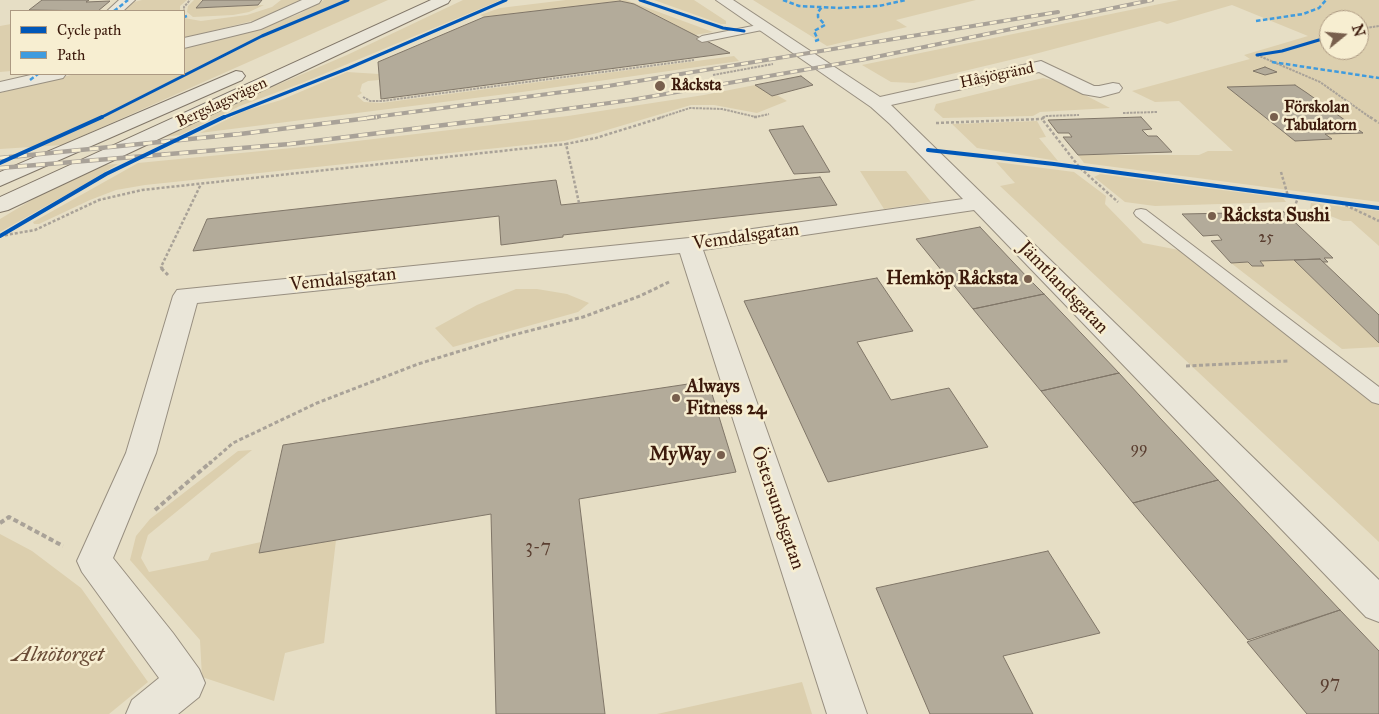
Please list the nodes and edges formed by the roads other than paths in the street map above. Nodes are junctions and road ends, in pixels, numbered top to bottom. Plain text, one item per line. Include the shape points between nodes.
1 (128, 0) edge
2 (314, 0) edge
3 (406, 0) edge
4 (443, 0) edge
5 (723, 0) edge
6 (115, 10) edge
7 (762, 27) junction
8 (702, 39) dead end
9 (315, 40) dead end
10 (185, 43) edge
11 (251, 69) dead end
12 (49, 75) edge
13 (34, 77) edge
14 (0, 86) edge
15 (1113, 88) dead end
16 (877, 103) junction
17 (0, 180) edge
18 (980, 203) junction
19 (0, 205) edge
20 (1141, 213) road end
21 (689, 245) junction
22 (1379, 397) edge
23 (1379, 605) edge
24 (146, 714) edge
25 (847, 714) edge

1 - 6 street
2 - 10 street via 256,26
3 - 9 street
4 - 19 street, Bergslagsvägen
5 - 7 street, Jämtlandsgatan
7 - 8 lane
7 - 16 street, Jämtlandsgatan
11 - 17 street, Bergslagsvägen
12 - 13 street
13 - 14 street
15 - 16 street, Håsjögränd via 1100,92 1089,90 1041,66
16 - 18 street, Jämtlandsgatan
18 - 21 street, Vemdalsgatan
18 - 23 street, Jämtlandsgatan
20 - 22 lane
21 - 24 street, Vemdalsgatan via 186,296 142,453 94,561 185,683
21 - 25 street, Östersundsgatan

